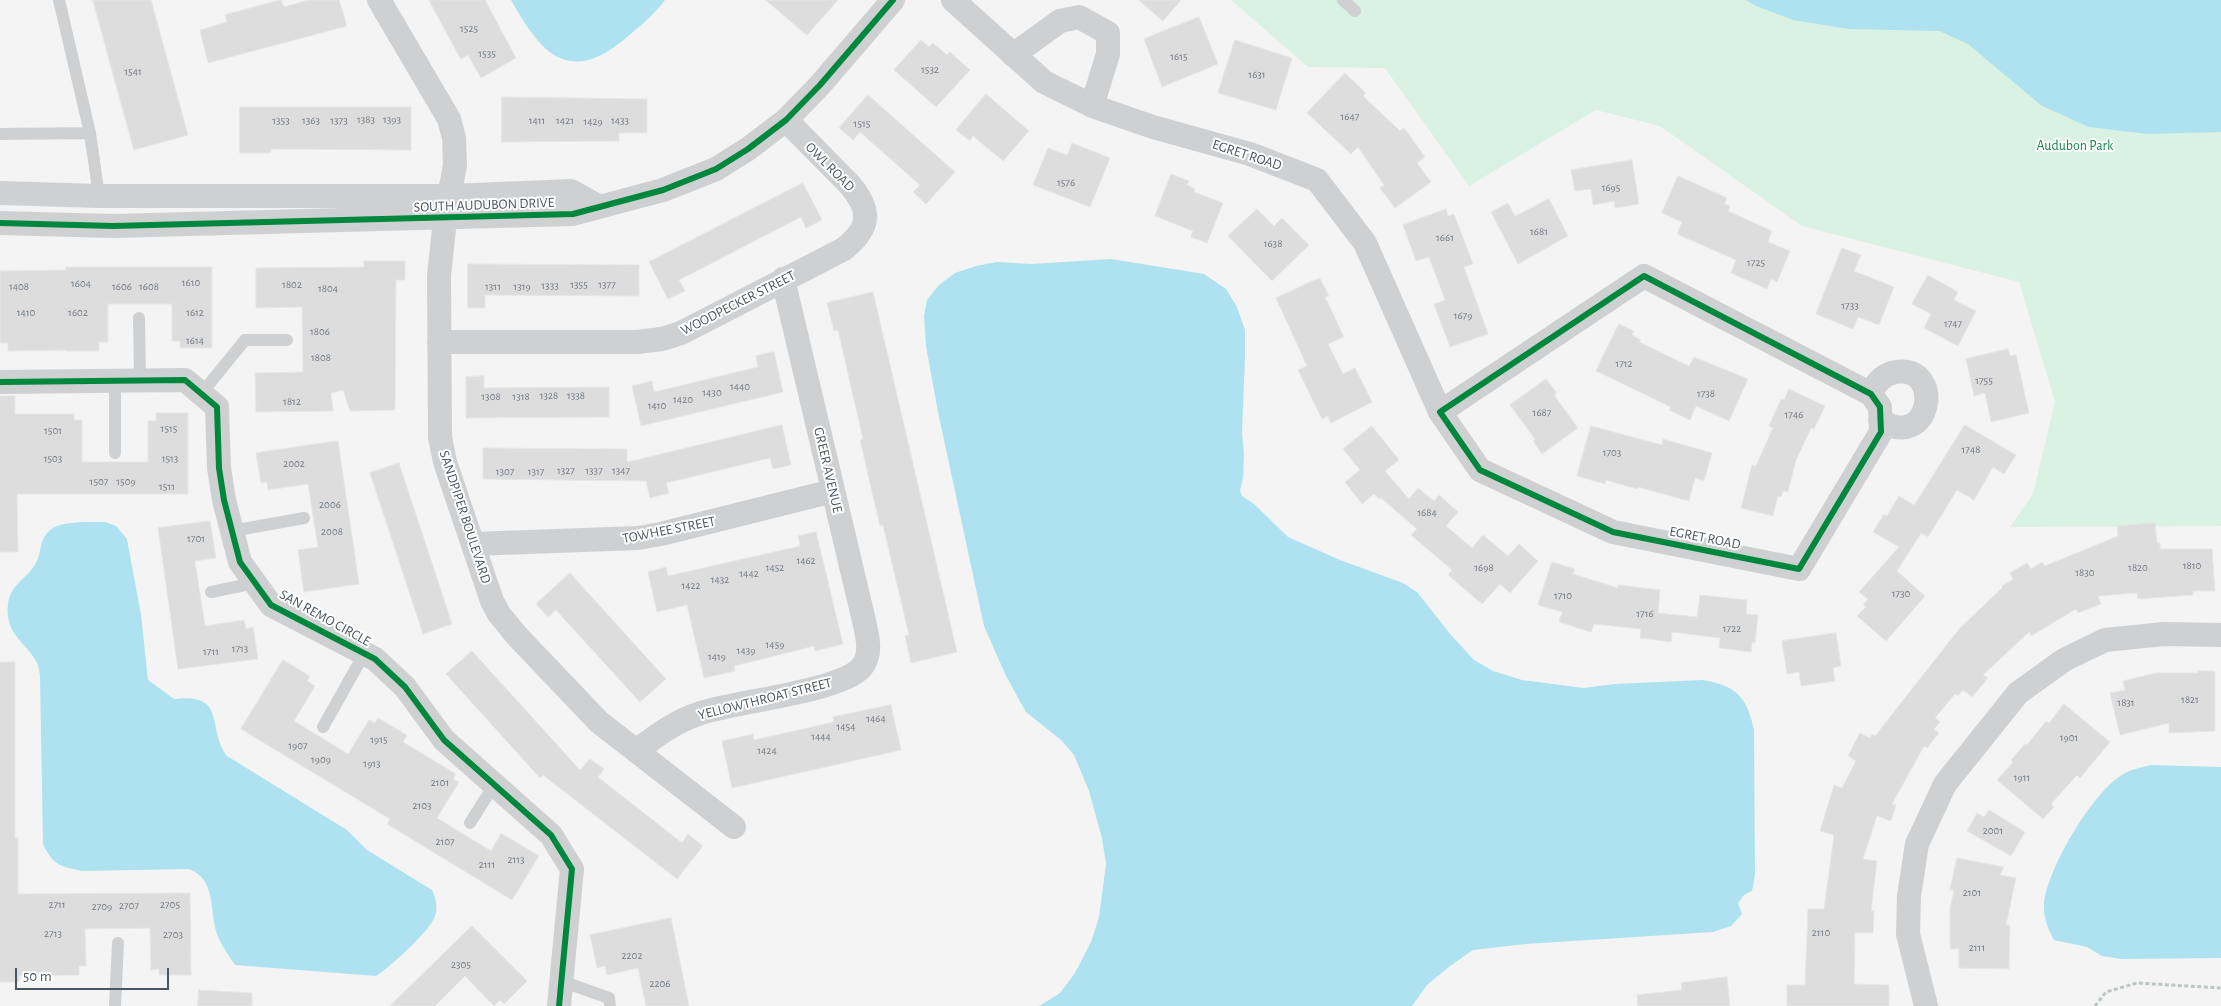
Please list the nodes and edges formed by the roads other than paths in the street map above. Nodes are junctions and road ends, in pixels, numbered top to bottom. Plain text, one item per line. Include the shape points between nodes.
1 (59, 0) edge
2 (380, 0) edge
3 (893, 0) edge
4 (953, 0) edge
5 (1343, 0) edge
6 (1355, 11) dead end
7 (1013, 55) junction
8 (1092, 106) junction
9 (786, 120) junction
10 (0, 134) edge
11 (90, 134) junction
12 (0, 193) edge
13 (100, 196) junction
14 (450, 196) junction
15 (598, 206) junction
16 (866, 218) joint
17 (445, 219) junction
18 (0, 223) edge
19 (783, 279) junction
20 (139, 318) dead end
21 (287, 340) dead end
22 (440, 342) junction
23 (115, 381) junction
24 (140, 381) junction
25 (0, 382) edge
26 (201, 394) junction
27 (1871, 394) junction
28 (1440, 412) junction
29 (1880, 420) junction
30 (115, 453) dead end
31 (833, 491) junction
32 (304, 518) dead end
33 (232, 531) junction
34 (472, 544) junction
35 (255, 583) junction
36 (211, 592) dead end
37 (2221, 635) edge
38 (364, 654) junction
39 (866, 661) joint
40 (323, 727) dead end
41 (636, 751) junction
42 (494, 785) junction
43 (470, 822) dead end
44 (734, 827) dead end
45 (118, 943) dead end
46 (561, 981) junction
47 (115, 1006) edge
48 (559, 1006) edge
49 (610, 1006) edge
50 (1926, 1006) edge

1 - 11 lane
2 - 14 street, SANDPIPER BOULEVARD via 449,119 455,151
3 - 9 street, SOUTH AUDUBON DRIVE
4 - 7 street, EGRET ROAD
5 - 6 lane
7 - 8 street, EGRET ROAD via 1044,82
7 - 8 street via 1060,21 1079,18 1108,33 1108,54
8 - 28 street, EGRET ROAD via 1250,154 1317,180 1365,243
9 - 15 street, SOUTH AUDUBON DRIVE via 716,169 663,190
9 - 16 street, OWL ROAD via 858,195
10 - 11 lane
11 - 13 lane
12 - 13 street, SOUTH AUDUBON DRIVE
13 - 14 street, SOUTH AUDUBON DRIVE
14 - 15 street, SOUTH AUDUBON DRIVE via 571,191
14 - 17 street, SANDPIPER BOULEVARD
15 - 17 street, SOUTH AUDUBON DRIVE via 574,214
16 - 19 street, WOODPECKER STREET via 862,231 844,249
17 - 18 street, SOUTH AUDUBON DRIVE via 113,226
17 - 22 street, SANDPIPER BOULEVARD via 438,276
19 - 22 street, WOODPECKER STREET via 702,323 662,339 637,342
19 - 31 street, GREER AVENUE
20 - 24 lane
21 - 26 lane via 245,340
22 - 34 street, SANDPIPER BOULEVARD via 440,437
23 - 24 street, SAN REMO CIRCLE
23 - 25 street, SAN REMO CIRCLE
23 - 30 lane
24 - 26 street, SAN REMO CIRCLE via 185,380
26 - 33 street, SAN REMO CIRCLE via 216,407 219,468
27 - 28 street via 1644,276
27 - 29 street via 1880,407
27 - 29 street via 1880,378 1897,372 1915,376 1926,391 1926,409 1914,423 1896,427
28 - 29 street, EGRET ROAD via 1480,470 1613,532 1799,569 1881,432
31 - 34 street, TOWHEE STREET via 638,538
31 - 39 street, GREER AVENUE via 865,625 869,646
32 - 33 lane
33 - 35 street, SAN REMO CIRCLE via 240,562
34 - 41 street, SANDPIPER BOULEVARD via 492,602 506,624 599,722
35 - 36 lane
35 - 38 street, SAN REMO CIRCLE via 272,605
37 - 50 street via 2164,634 2106,640 2064,660 2018,693 1945,784 1917,844 1909,896 1908,934
38 - 40 lane
38 - 42 street, SAN REMO CIRCLE via 375,659 405,687 444,740
39 - 41 street, YELLOWTHROAT STREET via 859,669 833,683 704,712 678,721
41 - 44 street, SANDPIPER BOULEVARD
42 - 43 lane
42 - 46 street, SAN REMO CIRCLE via 551,836 572,870
45 - 47 lane
46 - 48 street, SAN REMO CIRCLE
46 - 49 lane via 609,998

